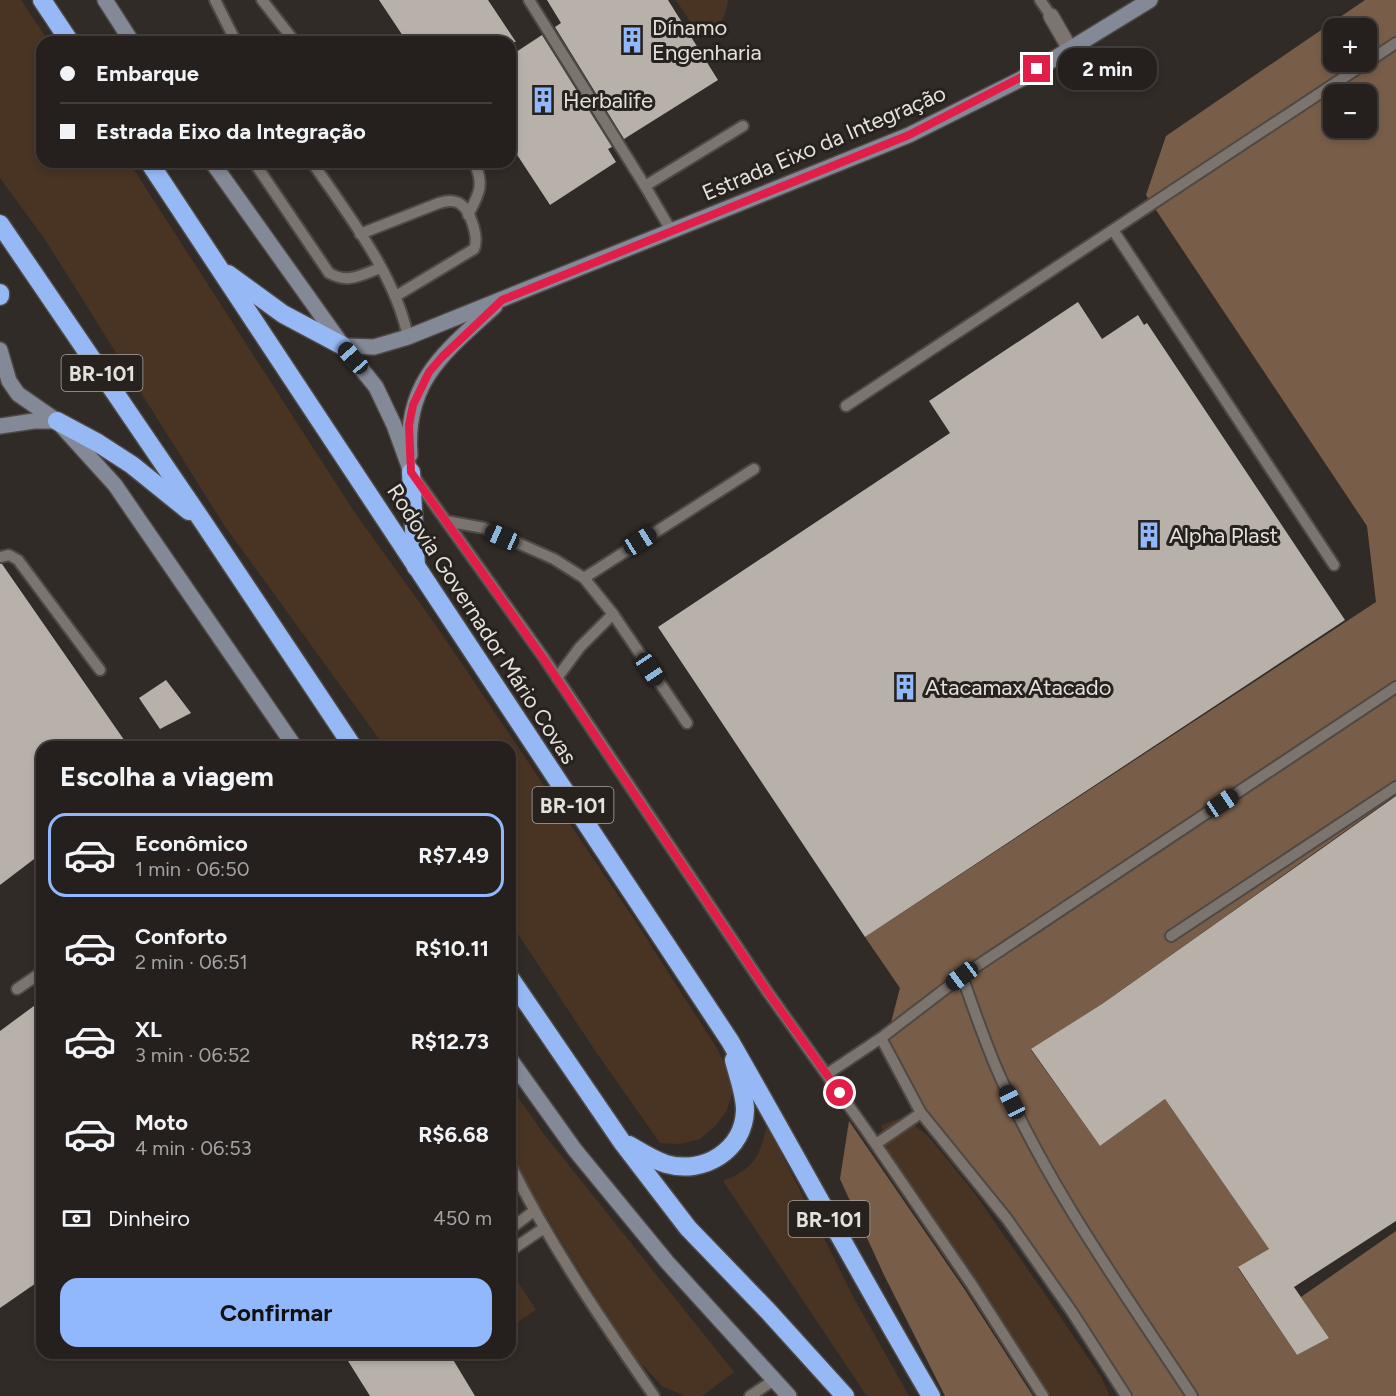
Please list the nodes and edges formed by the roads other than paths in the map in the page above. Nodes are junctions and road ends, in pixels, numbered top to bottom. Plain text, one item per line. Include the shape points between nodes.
1 (42, 0) edge
2 (105, 0) edge
3 (216, 0) edge
4 (262, 0) edge
5 (529, 0) edge
6 (1040, 0) edge
7 (1150, 0) edge
8 (1051, 16) joint
9 (66, 36) edge
10 (128, 36) edge
11 (233, 36) edge
12 (290, 36) edge
13 (1396, 43) edge
14 (1070, 49) junction
15 (742, 126) dead end
16 (153, 168) edge
17 (216, 168) edge
18 (258, 168) edge
19 (316, 168) edge
20 (477, 168) edge
21 (645, 186) junction
22 (468, 215) junction
23 (0, 224) edge
24 (1113, 230) junction
25 (672, 232) junction
26 (360, 234) junction
27 (217, 265) junction
28 (380, 268) junction
29 (396, 296) junction
30 (502, 300) junction
31 (408, 337) junction
32 (343, 346) junction
33 (0, 350) edge
34 (3, 384) edge
35 (846, 406) dead end
36 (57, 421) junction
37 (0, 426) edge
38 (754, 469) dead end
39 (411, 472) junction
40 (446, 521) junction
41 (203, 522) junction
42 (0, 557) edge
43 (1334, 565) dead end
44 (417, 569) junction
45 (584, 578) junction
46 (612, 614) junction
47 (100, 670) dead end
48 (557, 678) junction
49 (1396, 687) edge
50 (687, 723) dead end
51 (291, 741) edge
52 (349, 741) edge
53 (1396, 787) edge
54 (1171, 936) dead end
55 (36, 976) edge
56 (962, 976) junction
57 (516, 987) edge
58 (17, 989) dead end
59 (881, 1038) junction
60 (730, 1041) junction
61 (516, 1067) edge
62 (827, 1074) junction
63 (921, 1113) junction
64 (622, 1142) junction
65 (876, 1144) junction
66 (516, 1176) edge
67 (534, 1211) junction
68 (516, 1224) edge
69 (544, 1228) junction
70 (516, 1247) edge
71 (774, 1380) junction
72 (654, 1396) edge
73 (750, 1396) edge
74 (789, 1396) edge
75 (845, 1396) edge
76 (932, 1396) edge
77 (1043, 1396) edge
78 (1126, 1396) edge
79 (1192, 1396) edge

1 - 9 highway
2 - 10 main road
3 - 11 lane
4 - 12 lane
5 - 21 lane
6 - 8 lane
7 - 14 main road, Estrada Eixo da Integração
8 - 14 street
13 - 24 lane
14 - 25 main road, Estrada Eixo da Integração via 1021,79 909,135
15 - 21 lane
16 - 27 highway, Rodovia Governador Mário Covas / BR-101
17 - 32 main road
18 - 28 lane via 329,273 348,279
19 - 26 lane
20 - 22 lane via 481,189
21 - 25 lane
22 - 26 lane via 462,205 446,201
22 - 29 lane via 476,237 474,249
23 - 41 highway, BR-101
24 - 35 lane
24 - 43 lane
25 - 30 main road, Estrada Eixo da Integração
26 - 28 lane
27 - 32 highway via 283,314
27 - 44 highway, Rodovia Governador Mário Covas / BR-101
28 - 29 lane
29 - 31 lane
30 - 31 main road, Estrada Eixo da Integração
30 - 39 main road, Estrada Eixo da Integração via 442,357 424,380 409,425
31 - 32 main road, Estrada Eixo da Integração via 374,347
32 - 39 main road via 382,397
33 - 34 main road
34 - 36 main road
36 - 37 main road
36 - 41 highway via 132,465
36 - 51 main road via 115,485
38 - 45 lane
39 - 40 lane
39 - 44 highway
40 - 45 lane via 484,528 554,559
40 - 48 lane
41 - 52 highway, BR-101
42 - 47 lane via 9,555 18,560
44 - 60 highway, Rodovia Governador Mário Covas / BR-101
45 - 46 lane
46 - 48 lane
46 - 50 lane
48 - 62 lane
49 - 56 lane
53 - 54 lane
55 - 58 lane
56 - 59 lane
56 - 79 lane via 1002,1081 1047,1168
57 - 64 highway
59 - 62 lane
59 - 63 lane
60 - 64 highway via 745,1110 736,1142 728,1151 715,1160 681,1166 657,1160
60 - 76 highway, Rodovia Governador Mário Covas / BR-101
61 - 71 main road via 575,1150 667,1262
62 - 65 lane
63 - 65 lane
63 - 78 lane via 1007,1219
64 - 75 highway via 688,1228
65 - 77 lane
66 - 67 lane
67 - 68 lane
67 - 69 lane
69 - 70 lane
69 - 72 lane via 587,1300
71 - 73 lane
71 - 74 main road

